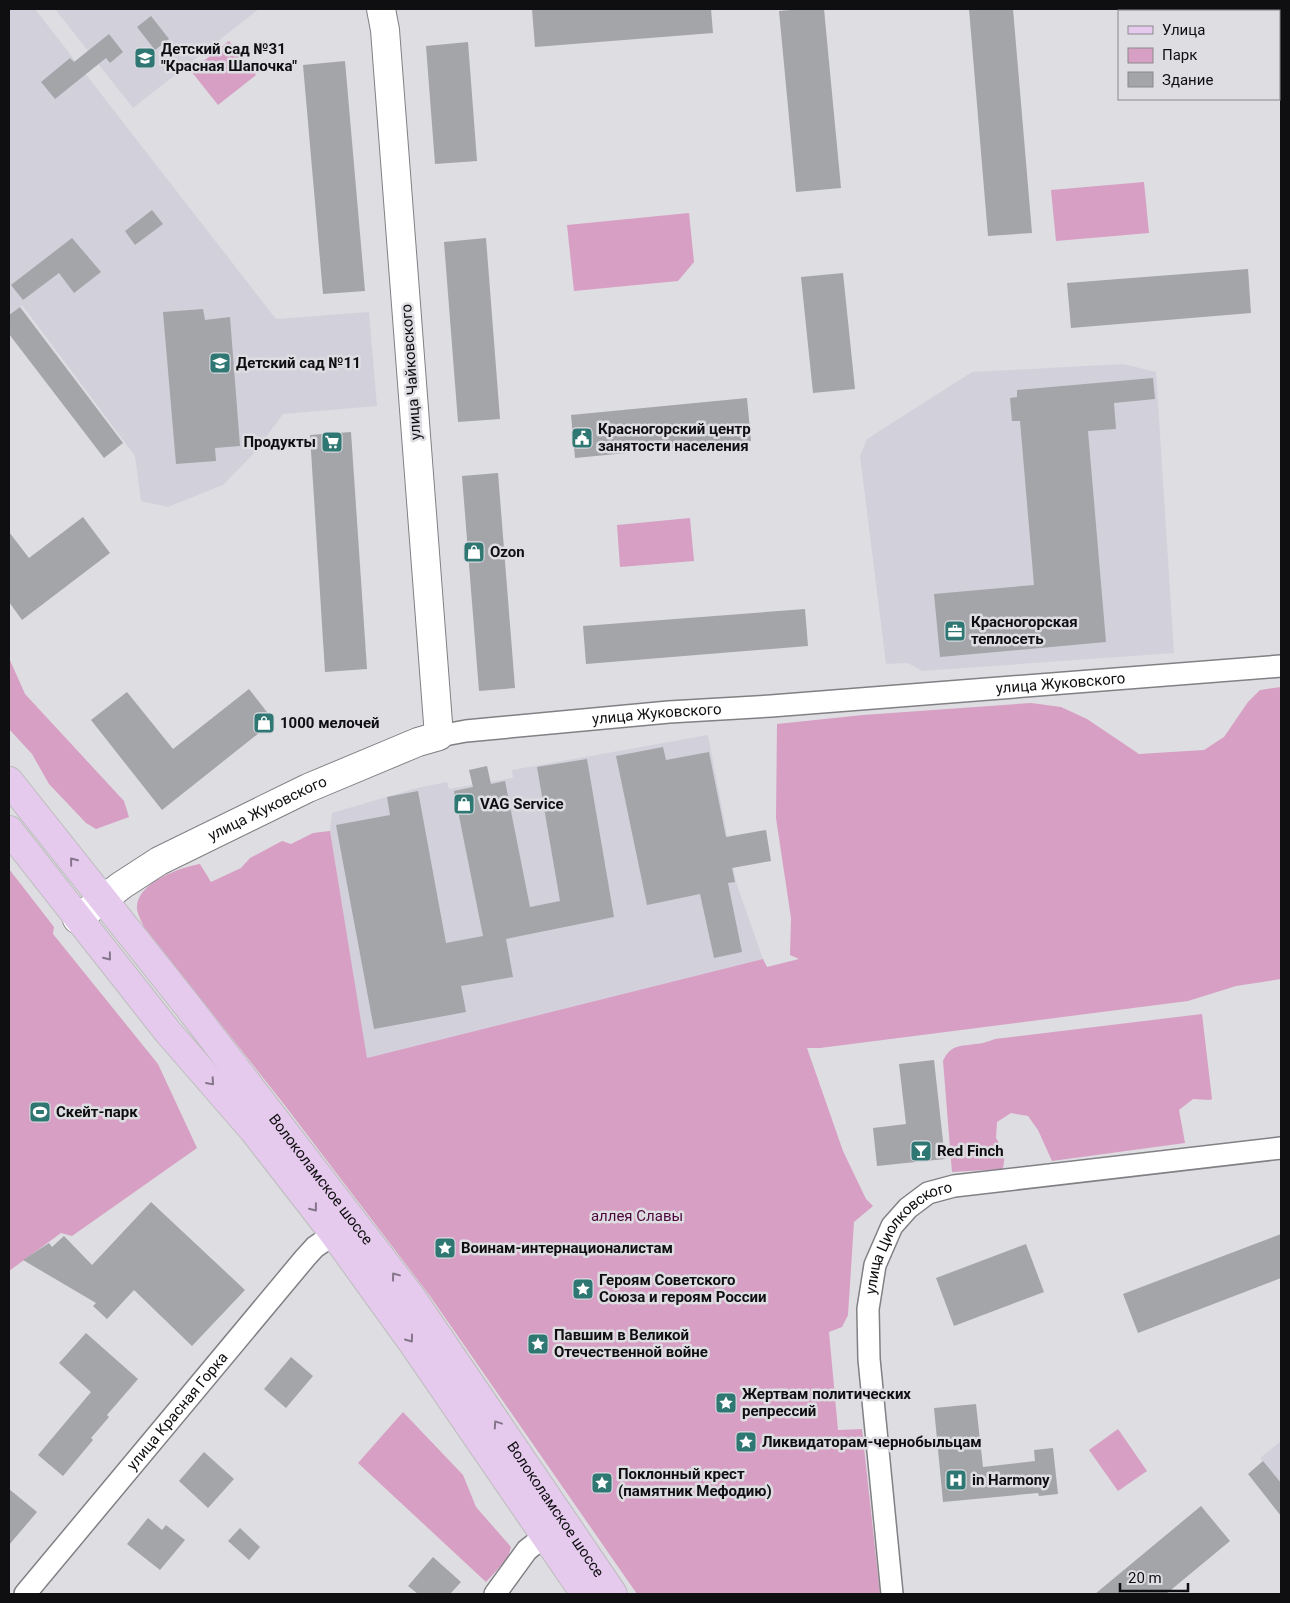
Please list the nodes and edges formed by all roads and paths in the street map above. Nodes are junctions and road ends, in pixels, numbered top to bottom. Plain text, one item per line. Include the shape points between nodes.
1 (381, 9) edge
2 (1281, 666) edge
3 (439, 736) junction
4 (9, 781) edge
5 (9, 830) edge
6 (103, 899) junction
7 (77, 919) junction
8 (1281, 1148) edge
9 (334, 1234) junction
10 (546, 1535) junction
11 (26, 1594) edge
12 (494, 1594) edge
13 (585, 1594) edge
14 (613, 1594) edge
15 (892, 1594) edge

1 - 3 street, улица Чайковского
2 - 3 street, улица Жуковского via 669,712
3 - 6 street, улица Жуковского via 308,788 159,861
6 -> 4 main road, Волоколамское шоссе
5 - 7 main road, Волоколамское шоссе
6 - 7 street, улица Жуковского
14 -> 6 main road, Волоколамское шоссе via 412,1298
7 -> 9 main road, Волоколамское шоссе via 168,1032 254,1131
8 - 15 street, улица Циолковского via 954,1186 928,1193 892,1226 875,1265 868,1309 869,1359
9 -> 10 main road, Волоколамское шоссе
9 - 11 street, улица Красная Горка via 305,1258
10 - 12 street via 527,1550
10 - 13 main road, Волоколамское шоссе

